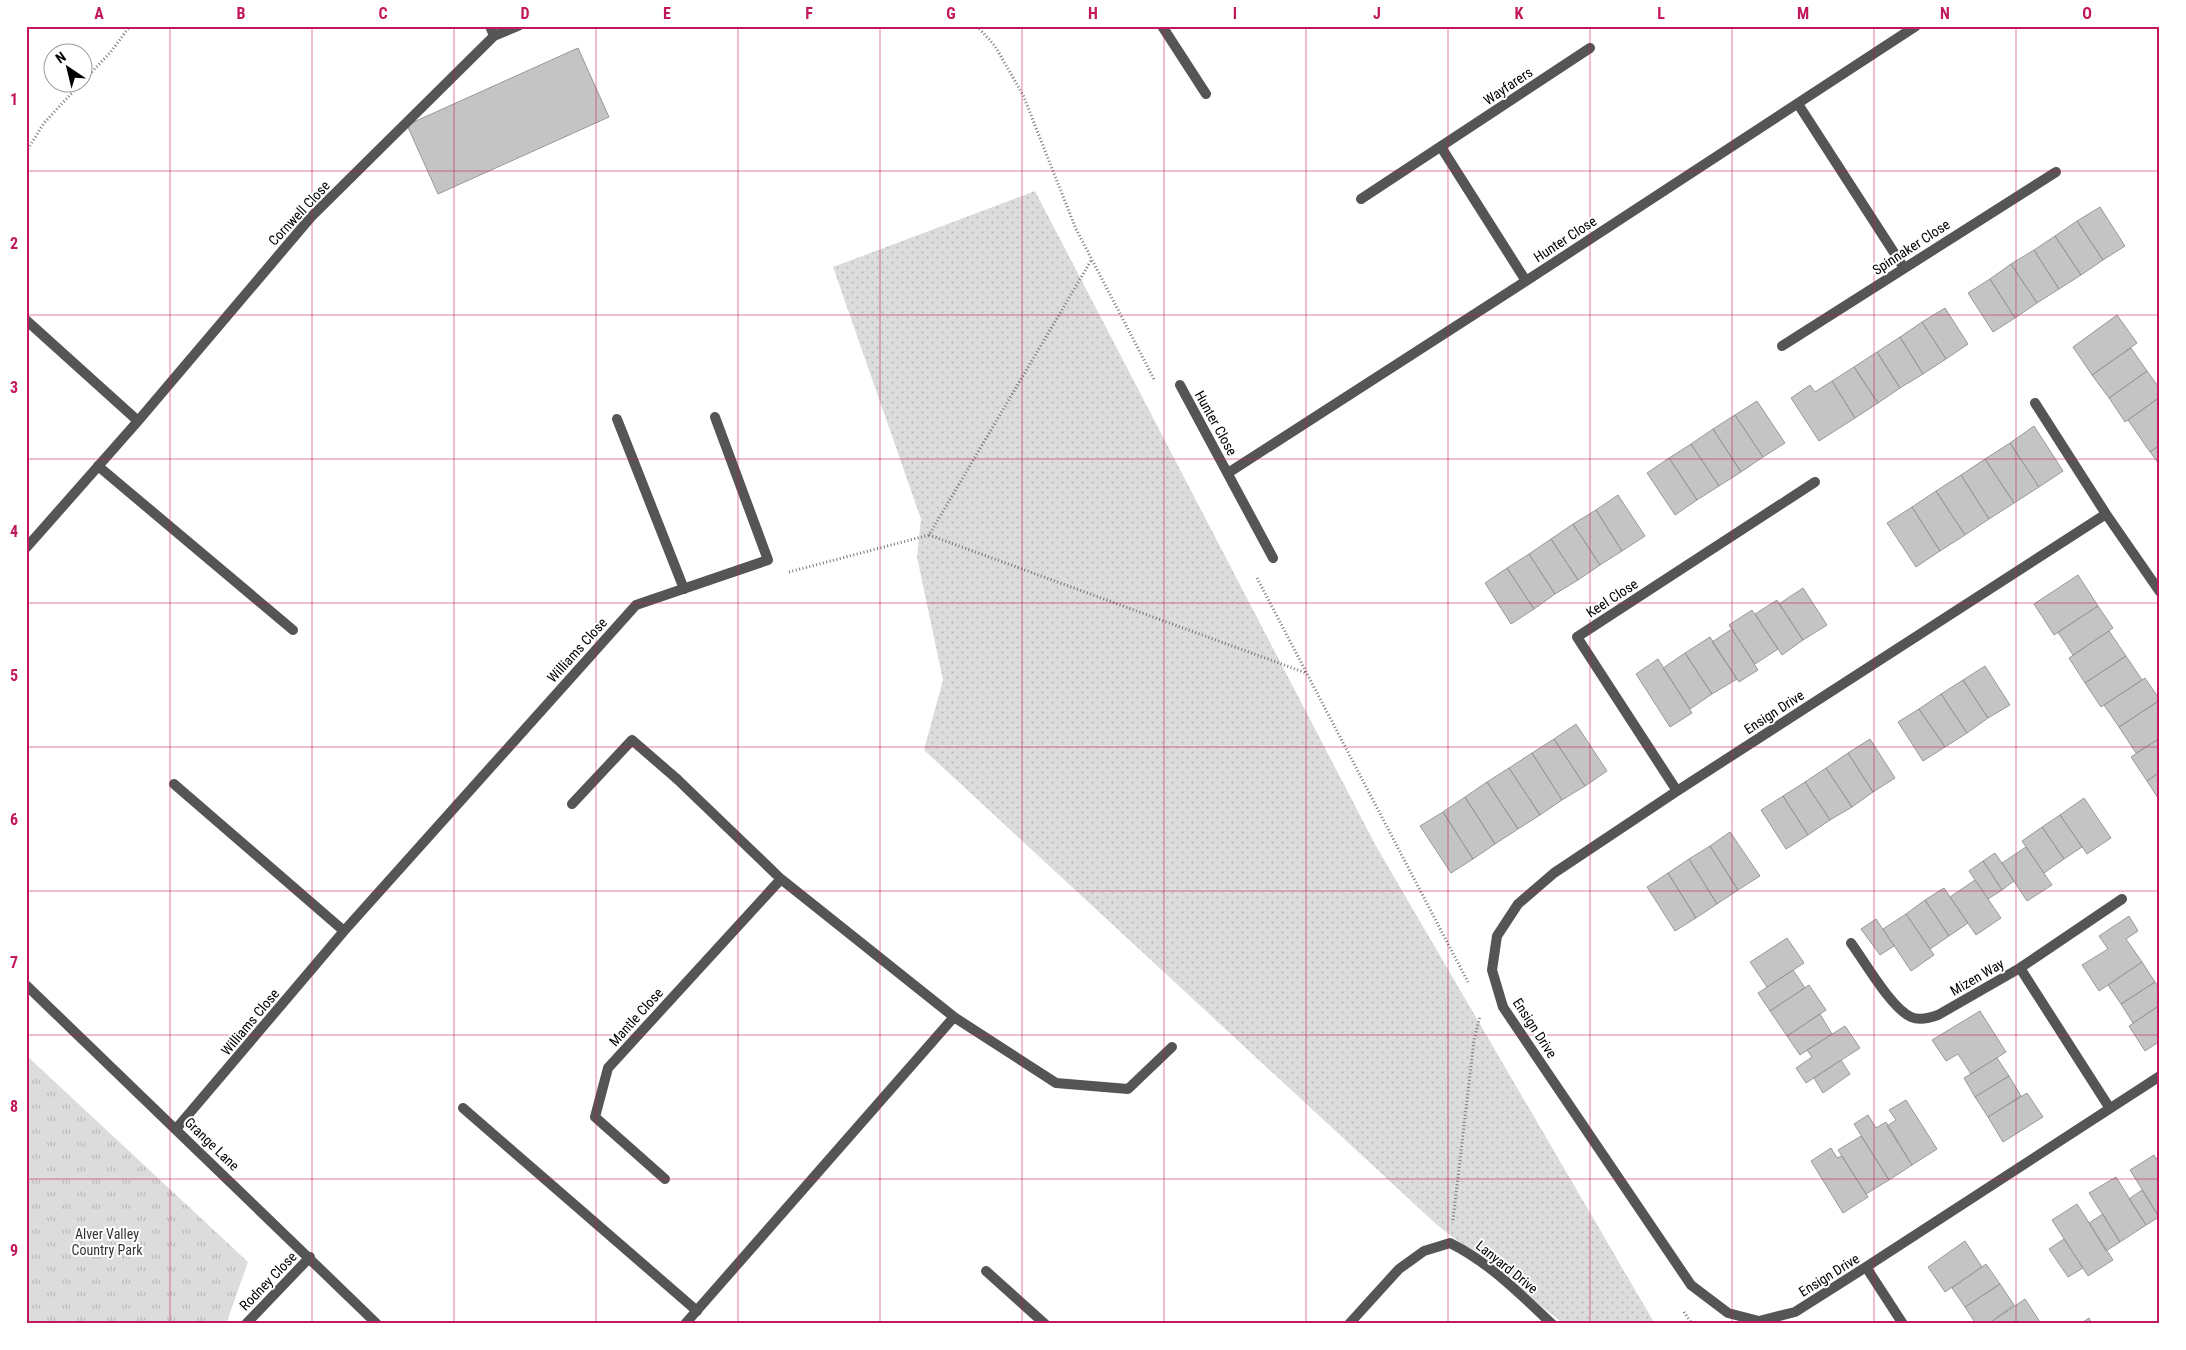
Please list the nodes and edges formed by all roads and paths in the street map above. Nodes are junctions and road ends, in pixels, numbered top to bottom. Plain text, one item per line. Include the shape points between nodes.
1 (130, 26) edge
2 (518, 26) edge
3 (977, 26) edge
4 (1162, 26) edge
5 (1916, 26) edge
6 (492, 31) edge
7 (1590, 48) dead end
8 (92, 71) edge
9 (73, 92) edge
10 (1206, 94) dead end
11 (1798, 104) junction
12 (1441, 147) junction
13 (26, 152) edge
14 (2056, 172) dead end
15 (1361, 199) dead end
16 (1092, 258) junction
17 (1904, 268) junction
18 (1526, 282) junction
19 (26, 320) edge
20 (1782, 346) dead end
21 (1180, 385) dead end
22 (1158, 387) dead end
23 (2035, 403) dead end
24 (715, 417) dead end
25 (617, 419) dead end
26 (138, 421) junction
27 (98, 466) junction
28 (1228, 473) junction
29 (1815, 482) dead end
30 (2106, 514) junction
31 (929, 535) junction
32 (26, 548) edge
33 (1273, 558) dead end
34 (768, 560) junction
35 (1257, 577) dead end
36 (684, 589) junction
37 (2160, 592) edge
38 (293, 630) dead end
39 (1307, 673) junction
40 (174, 784) dead end
41 (1677, 790) junction
42 (572, 804) dead end
43 (781, 879) junction
44 (2122, 899) dead end
45 (344, 932) junction
46 (1851, 943) dead end
47 (2020, 968) junction
48 (1469, 984) dead end
49 (26, 985) edge
50 (1502, 1007) junction
51 (954, 1016) junction
52 (1172, 1047) dead end
53 (2160, 1076) edge
54 (2109, 1107) junction
55 (462, 1108) dead end
56 (176, 1130) junction
57 (665, 1179) dead end
58 (1450, 1243) junction
59 (310, 1257) junction
60 (1866, 1268) junction
61 (986, 1271) dead end
62 (1681, 1307) dead end
63 (697, 1311) junction
64 (246, 1324) edge
65 (377, 1324) edge
66 (685, 1324) edge
67 (1045, 1324) edge
68 (1349, 1324) edge
69 (1552, 1324) edge
70 (1692, 1324) edge
71 (1903, 1324) edge

1 - 8 path
2 - 6 street, Cornwell Close
3 - 16 path via 994,46 1023,95 1076,229
4 - 10 street
5 - 11 street, Hunter Close
6 - 26 street, Cornwell Close via 311,218
7 - 12 street, Wayfarers
9 - 13 path via 44,123
11 - 17 street
11 - 18 street, Hunter Close
12 - 15 street, Wayfarers
12 - 18 street
14 - 17 street, Spinnaker Close
16 - 22 path
16 - 31 path
17 - 20 street, Spinnaker Close
18 - 28 street, Hunter Close
19 - 26 street
21 - 28 street, Hunter Close
23 - 30 street
24 - 34 street
25 - 36 street
26 - 27 street, Cornwell Close
27 - 32 street, Cornwell Close
27 - 38 street
28 - 33 street, Hunter Close
29 - 41 street, Keel Close via 1577,637
30 - 37 street
30 - 41 street, Ensign Drive
31 - 34 path via 774,576
31 - 39 path
34 - 36 street, Williams Close
35 - 39 path
36 - 45 street, Williams Close via 636,605
39 - 48 path
40 - 45 street
41 - 50 street, Ensign Drive via 1554,873 1518,904 1497,936 1492,970
42 - 43 street via 632,740
43 - 51 street
43 - 57 street, Mantle Close via 608,1068 595,1117
44 - 47 street
45 - 56 street, Williams Close
46 - 47 street, Mizen Way via 1897,1006 1912,1017 1925,1019 1938,1015
47 - 54 street, Mizen Way
49 - 56 street, Grange Lane
50 - 58 path via 1483,1007 1474,1040
50 - 60 street, Ensign Drive via 1691,1286 1728,1313 1760,1321 1795,1312
51 - 52 street via 1056,1083 1128,1089
51 - 63 street
53 - 54 street, Ensign Drive
54 - 60 street, Ensign Drive
55 - 63 street
56 - 59 street, Grange Lane
58 - 68 street via 1424,1252 1399,1269
58 - 69 street, Lanyard Drive via 1496,1272
59 - 64 street, Rodney Close
59 - 65 street, Grange Lane
60 - 71 street
61 - 67 street
62 - 70 path
63 - 66 street

